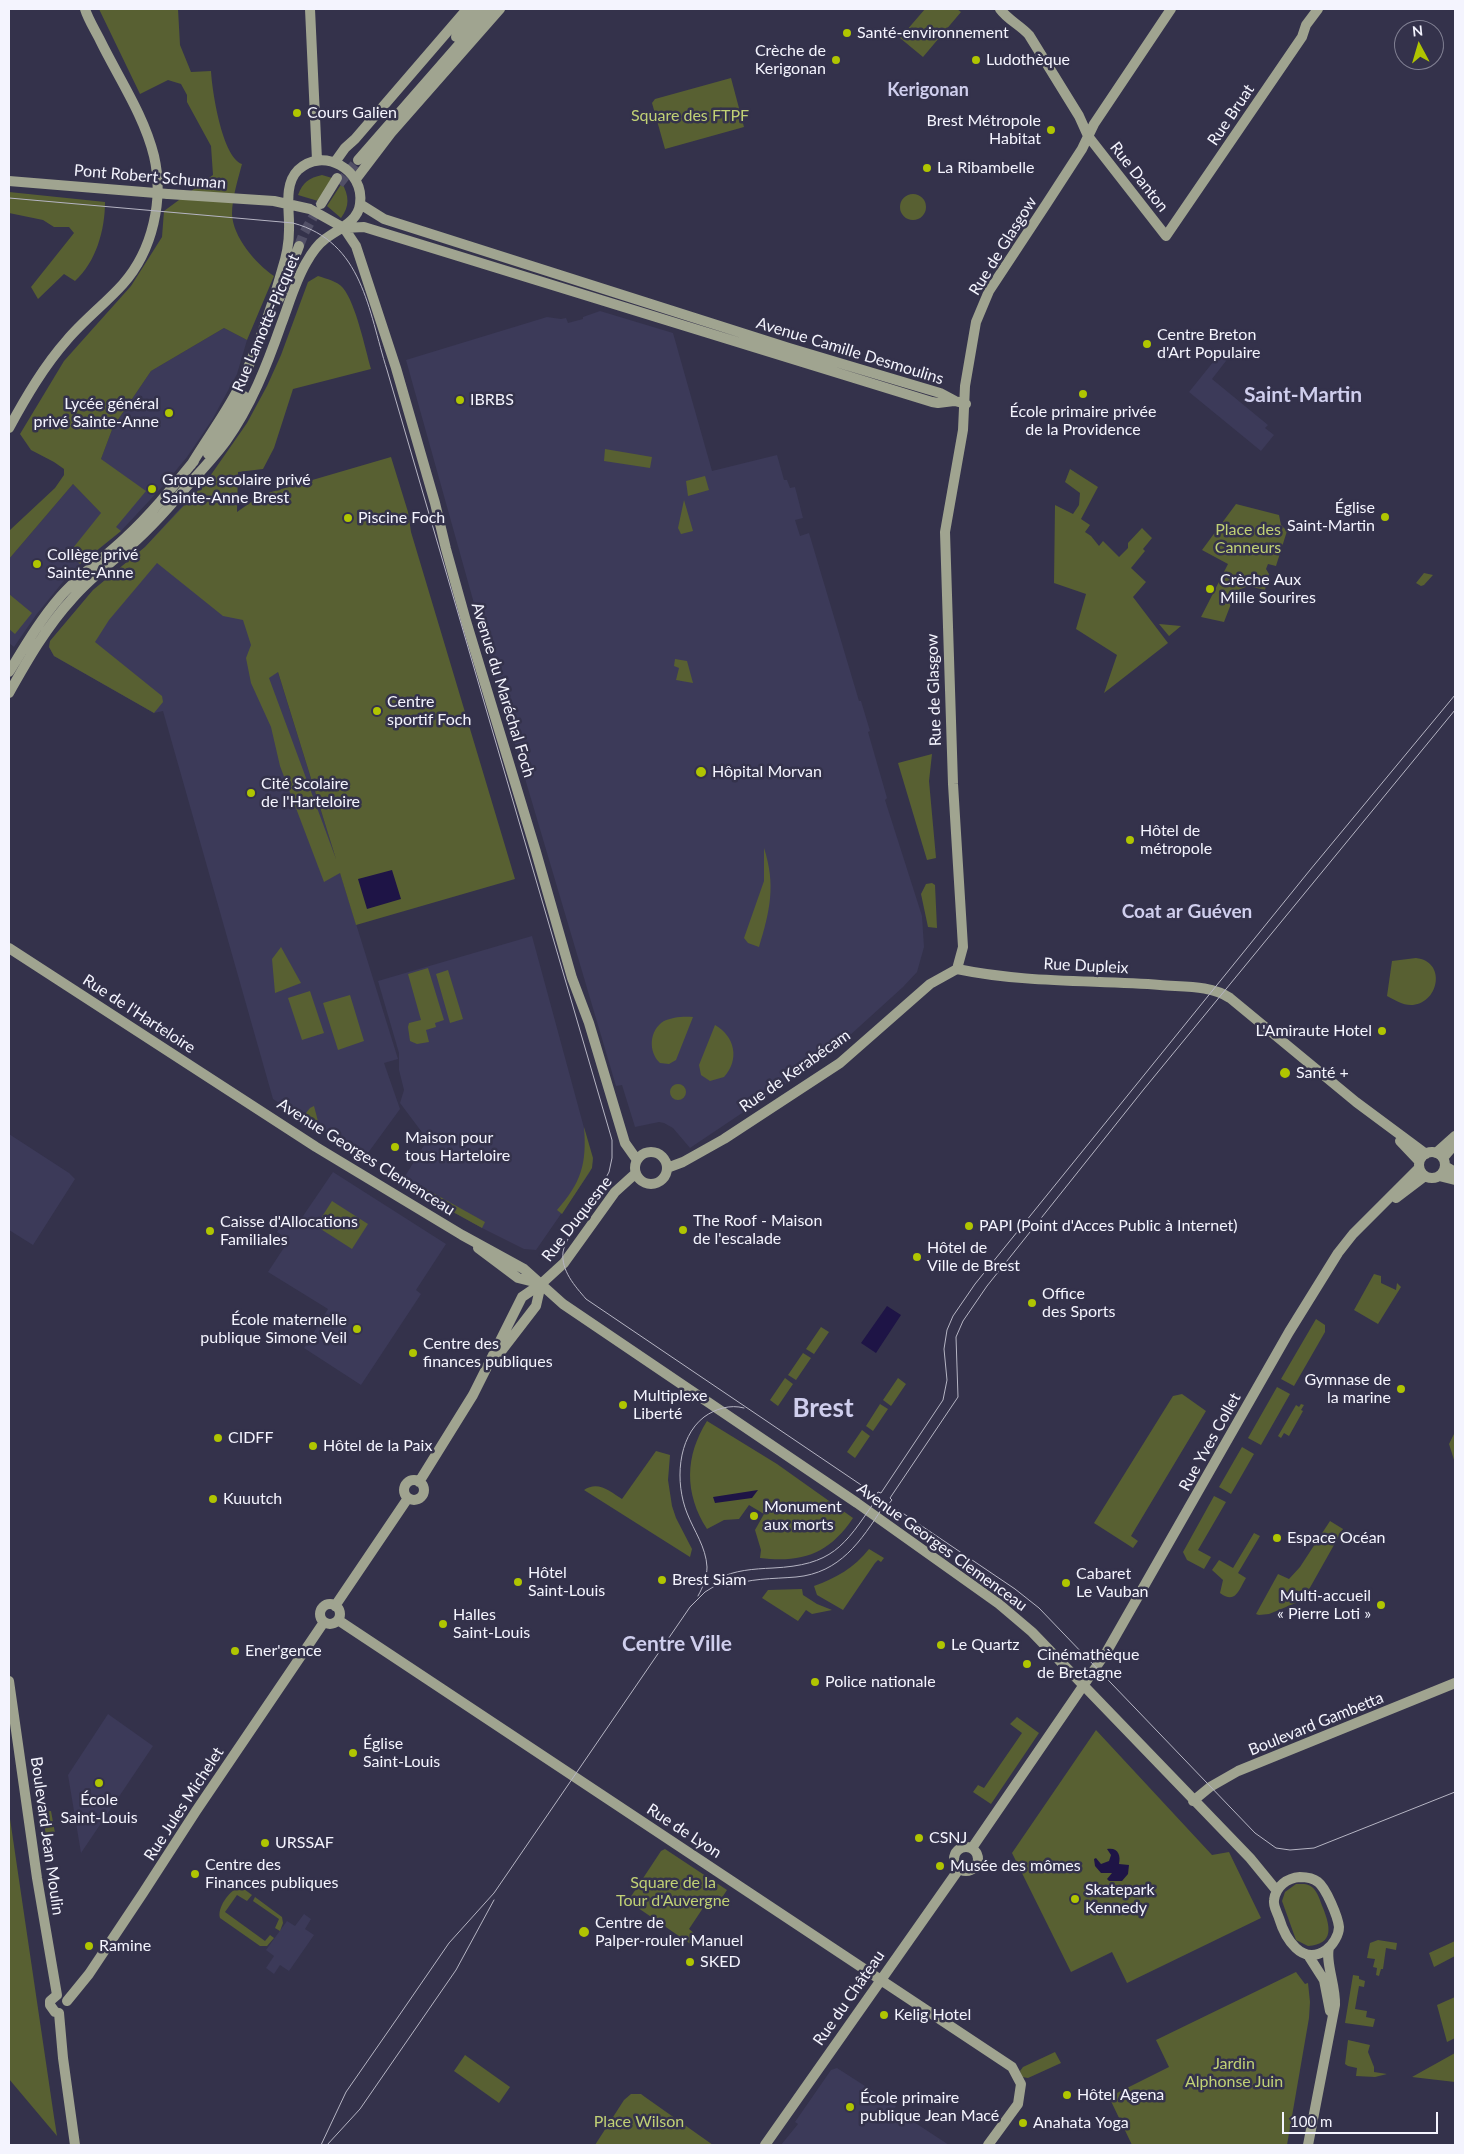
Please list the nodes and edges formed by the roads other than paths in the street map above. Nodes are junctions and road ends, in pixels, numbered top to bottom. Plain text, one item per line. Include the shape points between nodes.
1 (310, 9) edge
2 (467, 9) edge
3 (479, 9) edge
4 (490, 9) edge
5 (500, 9) edge
6 (1000, 9) edge
7 (1171, 9) edge
8 (1318, 9) edge
9 (85, 10) edge
10 (421, 69) junction
11 (1088, 136) junction
12 (317, 160) junction
13 (335, 162) junction
14 (356, 179) junction
15 (9, 181) edge
16 (338, 181) tunnel mouth
17 (288, 204) junction
18 (360, 204) junction
19 (323, 205) tunnel mouth
20 (344, 228) junction
21 (1166, 236) joint
22 (955, 401) junction
23 (965, 407) junction
24 (9, 428) edge
25 (191, 465) junction
26 (167, 509) junction
27 (9, 672) edge
28 (9, 693) edge
29 (9, 948) edge
30 (957, 970) junction
31 (253, 1104) joint
32 (1455, 1136) edge
33 (1455, 1144) edge
34 (637, 1160) junction
35 (1430, 1162) junction
36 (667, 1168) junction
37 (1455, 1172) edge
38 (636, 1173) junction
39 (1455, 1180) edge
40 (541, 1284) junction
41 (483, 1374) junction
42 (335, 1606) junction
43 (338, 1620) junction
44 (324, 1622) junction
45 (9, 1682) edge
46 (1455, 1683) edge
47 (1082, 1685) junction
48 (1193, 1801) junction
49 (972, 1848) junction
50 (959, 1869) junction
51 (1277, 1891) junction
52 (1329, 1948) junction
53 (1308, 1954) junction
54 (881, 1980) junction
55 (57, 1995) junction
56 (67, 2000) junction
57 (59, 2013) junction
58 (1331, 2020) junction
59 (75, 2145) edge
60 (765, 2145) edge
61 (988, 2145) edge
62 (1308, 2145) edge

1 - 12 main road
2 - 10 main road
3 - 10 main road
4 - 10 main road via 356,158
5 - 14 main road
6 - 11 main road, Rue Danton via 1006,18 1020,25 1029,35
7 - 11 main road, Rue de Glasgow
8 - 21 main road, Rue Bruat
9 - 24 main road via 131,100 154,155 157,204 154,222 135,268 53,356
10 - 13 main road
11 - 21 main road, Rue Danton
11 - 23 main road, Rue de Glasgow via 989,291 976,322 965,386
12 - 13 main road
12 - 17 main road via 306,164 294,176
13 - 14 main road
14 - 18 main road
15 - 17 main road, Pont Robert Schuman, bridge
16 - 19 main road
17 - 20 main road via 310,209
17 - 25 main road, Rue Lamotte-Picquet via 286,255 262,330 237,390
18 - 20 main road
18 - 22 main road, Avenue Camille Desmoulins via 384,219 940,393
20 - 22 main road, Avenue Camille Desmoulins via 364,227 932,402
20 - 26 main road, Rue Lamotte-Picquet via 323,240 309,258 295,286 267,364 239,421 216,454
20 - 34 main road, Avenue du Maréchal Foch via 356,246 396,368 436,503 466,621 572,978 625,1143
22 - 23 main road
23 - 30 main road, Rue de Glasgow via 945,532 951,749 963,946
25 - 26 main road, Rue Lamotte-Picquet via 230,413 253,370 301,247 251,384 227,427
25 - 27 main road, Rue Lamotte-Picquet via 146,518 60,597
26 - 28 main road, Rue Lamotte-Picquet via 62,610
29 - 31 main road, Rue de l'Harteloire
30 - 35 main road, Rue Dupleix via 1006,977 1214,990 1230,998
30 - 36 main road, Rue de Kerabécam via 930,984 840,1063 724,1139
31 - 40 main road, Avenue Georges Clemenceau via 327,1154 462,1235 518,1278
32 - 35 main road
33 - 35 main road
34 - 36 main road via 647,1153 656,1153 665,1160
34 - 38 main road
35 - 37 main road
35 - 39 main road via 1433,1178 1439,1176
35 - 47 main road, Rue Yves Collet via 1345,1242 1289,1332 1107,1651
36 - 38 main road via 664,1178 654,1184 643,1182
38 - 40 main road, Rue Duquesne via 621,1185 568,1259
40 - 41 main road, Rue Duquesne via 536,1306
40 - 41 main road, Rue Duquesne via 522,1297
40 - 47 main road, Avenue Georges Clemenceau via 562,1304 857,1503 999,1604 1032,1632
41 - 42 main road, Rue Duquesne via 456,1425 419,1482 424,1489 421,1496 415,1500 408,1498
42 - 43 main road via 340,1611
42 - 44 main road via 328,1605 322,1609
43 - 44 main road via 332,1624
43 - 54 main road, Rue de Lyon
44 - 56 main road, Rue Jules Michelet via 144,1894 89,1974
45 - 55 main road, Boulevard Jean Moulin
46 - 48 main road, Boulevard Gambetta via 1238,1771
47 - 48 main road, Avenue Georges Clemenceau
47 - 49 main road
48 - 51 main road, Avenue Georges Clemenceau via 1250,1858
49 - 50 main road via 965,1847 956,1853 955,1863
49 - 50 main road via 978,1854 978,1864 970,1871
50 - 54 main road, Rue du Château
51 - 52 main road via 1288,1880 1298,1877 1310,1878 1322,1886 1338,1927
51 - 53 main road via 1273,1902 1289,1942 1295,1949
52 - 53 main road
52 - 58 main road via 1335,1999
53 - 58 main road via 1324,1980
54 - 60 main road, Rue du Château
54 - 61 main road, Rue de Lyon via 1012,2067 1021,2084 1018,2104
55 - 56 main road
55 - 57 main road via 50,2005
56 - 57 main road via 67,2009
57 - 59 main road
58 - 62 main road

